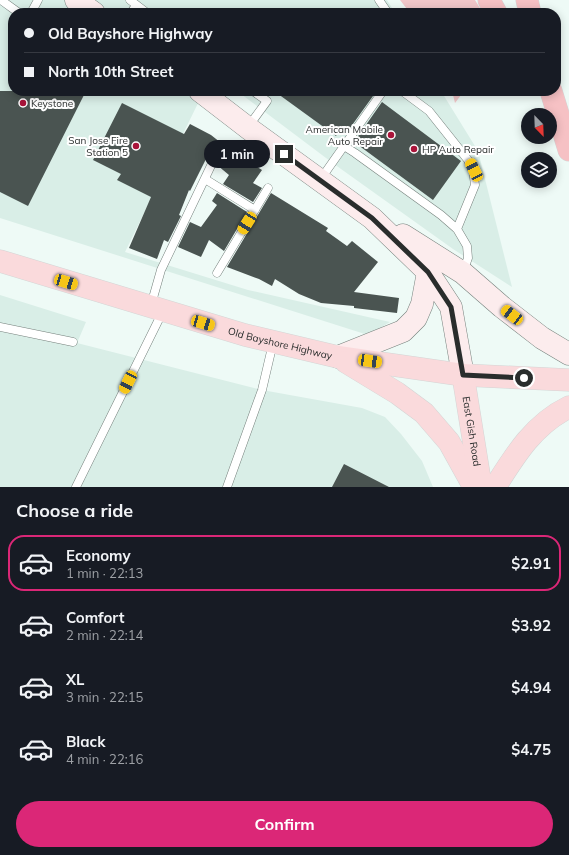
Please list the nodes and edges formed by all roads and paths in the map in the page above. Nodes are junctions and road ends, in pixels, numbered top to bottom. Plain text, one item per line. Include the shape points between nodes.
1 (1, 0) edge
2 (76, 0) edge
3 (12, 8) edge
4 (87, 8) edge
5 (206, 96) edge
6 (260, 96) edge
7 (379, 96) edge
8 (409, 96) edge
9 (553, 96) edge
10 (248, 128) junction
11 (344, 146) junction
12 (569, 150) edge
13 (218, 151) dead end
14 (204, 179) junction
15 (320, 181) junction
16 (268, 188) dead end
17 (255, 210) junction
18 (372, 218) junction
19 (457, 229) junction
20 (0, 261) edge
21 (428, 272) junction
22 (216, 273) dead end
23 (463, 273) junction
24 (157, 309) junction
25 (0, 327) edge
26 (73, 342) dead end
27 (273, 342) junction
28 (569, 354) edge
29 (338, 357) junction
30 (463, 375) junction
31 (569, 380) edge
32 (569, 407) edge
33 (76, 487) edge
34 (227, 487) edge
35 (474, 487) edge
36 (481, 487) edge
37 (495, 487) edge

1 - 3 lane
2 - 4 main road
5 - 10 main road
6 - 10 lane via 267,101
7 - 11 lane
8 - 19 lane via 429,111 474,170 475,185
9 - 12 highway
10 - 15 main road
11 - 15 lane
11 - 19 lane
13 - 14 lane
14 - 17 lane
14 - 24 lane via 161,270
15 - 18 main road
16 - 17 lane
17 - 22 lane
18 - 21 main road
18 - 23 main road
19 - 23 lane via 467,246 468,258
20 - 24 main road, Old Bayshore Highway
21 - 29 main road via 422,304 416,318 403,331
21 - 30 main road via 451,307
23 - 28 main road via 536,333
24 - 27 main road, Old Bayshore Highway
24 - 33 lane via 122,393
25 - 26 lane
27 - 29 main road, Old Bayshore Highway
27 - 34 lane via 262,390
29 - 30 main road, Old Bayshore Highway
29 - 35 main road via 424,413 449,442
30 - 31 main road, Old Bayshore Highway
30 - 36 main road, East Gish Road
32 - 37 main road via 542,425 519,450

